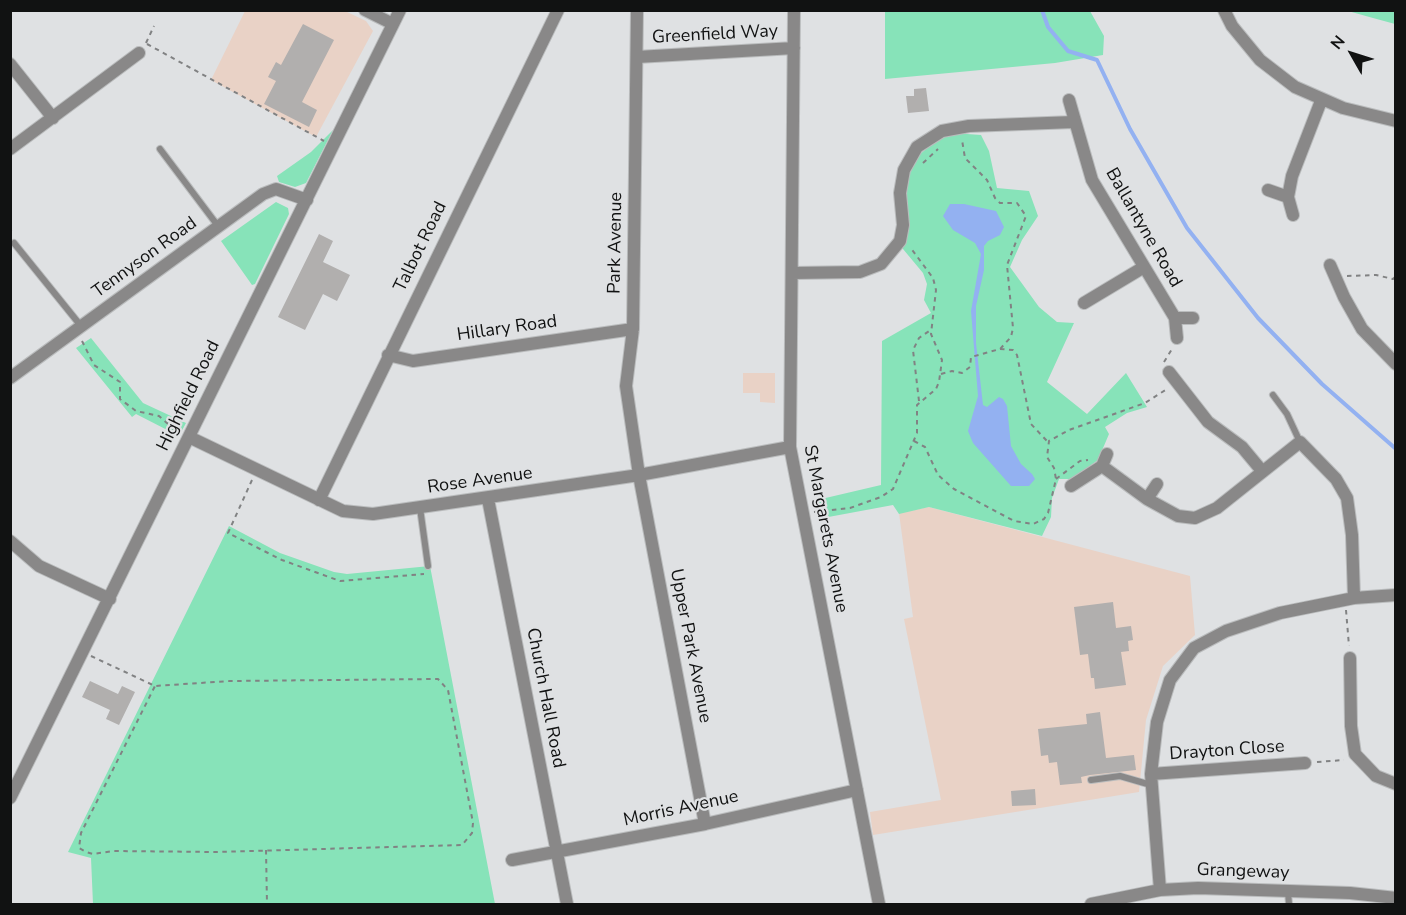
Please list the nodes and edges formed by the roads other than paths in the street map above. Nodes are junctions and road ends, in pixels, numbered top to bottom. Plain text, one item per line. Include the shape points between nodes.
1 (365, 10) edge
2 (400, 10) edge
3 (558, 10) edge
4 (637, 10) edge
5 (794, 10) edge
6 (1224, 10) edge
7 (393, 24) junction
8 (794, 48) junction
9 (140, 53) dead end
10 (638, 57) junction
11 (10, 64) edge
12 (1069, 99) dead end
13 (1321, 100) junction
14 (52, 118) junction
15 (1074, 122) junction
16 (1395, 122) edge
17 (160, 148) dead end
18 (10, 149) edge
19 (1268, 190) dead end
20 (1288, 197) junction
21 (307, 200) junction
22 (1293, 215) dead end
23 (218, 227) junction
24 (14, 243) dead end
25 (1144, 267) junction
26 (1333, 271) road end
27 (792, 273) junction
28 (1084, 303) dead end
29 (1175, 318) junction
30 (1193, 318) dead end
31 (78, 329) junction
32 (633, 329) junction
33 (1178, 338) road end
34 (388, 355) junction
35 (1395, 364) edge
36 (1169, 372) road end
37 (10, 378) edge
38 (1273, 395) dead end
39 (189, 436) junction
40 (1300, 442) junction
41 (790, 447) junction
42 (1107, 454) dead end
43 (1101, 466) junction
44 (1262, 471) junction
45 (639, 475) junction
46 (1157, 484) dead end
47 (1071, 486) dead end
48 (488, 499) junction
49 (1147, 499) junction
50 (319, 500) junction
51 (420, 507) junction
52 (10, 541) edge
53 (428, 566) road end
54 (1395, 596) edge
55 (110, 599) junction
56 (1350, 599) junction
57 (1350, 658) road end
58 (1305, 763) road end
59 (1151, 779) junction
60 (1091, 780) dead end
61 (1395, 784) edge
62 (857, 790) junction
63 (10, 798) edge
64 (705, 824) junction
65 (555, 852) junction
66 (512, 860) dead end
67 (1160, 890) junction
68 (1288, 898) edge
69 (1395, 898) edge
70 (1350, 899) edge
71 (567, 904) edge
72 (879, 904) edge
73 (1091, 904) edge

1 - 7 street
2 - 7 street, Highfield Road
3 - 34 street, Talbot Road
4 - 10 street, Park Avenue
5 - 8 street, St Margarets Avenue
6 - 13 street via 1260,60 1295,87
7 - 21 street, Highfield Road
8 - 10 street, Greenfield Way
8 - 27 street, St Margarets Avenue
9 - 14 street
10 - 32 street, Park Avenue
11 - 14 street
12 - 15 street, Ballantyne Road
13 - 16 street
13 - 20 street
14 - 18 street
15 - 25 street, Ballantyne Road via 1092,180
15 - 27 street via 969,126 942,131 917,147 904,170 900,241 881,264 860,272
17 - 23 lane
19 - 20 street
20 - 22 street
21 - 23 street, Tennyson Road via 276,189
21 - 39 street, Highfield Road
23 - 31 street, Tennyson Road
24 - 31 lane
25 - 28 street
25 - 29 street, Ballantyne Road
26 - 35 street via 1362,329
27 - 41 street, St Margarets Avenue
29 - 30 street
29 - 33 street, Ballantyne Road
31 - 37 street, Tennyson Road
32 - 34 street, Hillary Road via 412,361
32 - 45 street, Park Avenue via 626,386
34 - 50 street, Talbot Road
36 - 44 street via 1208,422 1242,447
38 - 40 lane
39 - 50 street, Rose Avenue
39 - 55 street, Highfield Road
40 - 44 street
40 - 56 street via 1336,479 1347,498 1352,535
41 - 45 street, Rose Avenue
41 - 62 street, St Margarets Avenue
42 - 43 street
43 - 47 street
43 - 49 street
44 - 49 street via 1217,508 1195,518 1178,516
45 - 48 street, Rose Avenue
45 - 64 street, Upper Park Avenue
46 - 49 street
48 - 51 street, Rose Avenue
48 - 65 street, Church Hall Road
50 - 51 street, Rose Avenue via 343,511 373,514
51 - 53 lane
52 - 55 street via 39,566
54 - 56 street
55 - 63 street, Highfield Road
56 - 59 street via 1280,613 1226,631 1194,648 1170,680 1157,722
57 - 61 street via 1355,754 1376,776
58 - 59 street, Drayton Close
59 - 60 lane via 1120,776
59 - 67 street
62 - 64 street, Morris Avenue
62 - 72 street, St Margarets Avenue
64 - 65 street, Morris Avenue
65 - 66 street, Morris Avenue
65 - 71 street, Church Hall Road
67 - 68 street, Grangeway via 1198,888
67 - 73 street, Grangeway
68 - 70 street, Grangeway
69 - 70 street, Grangeway

